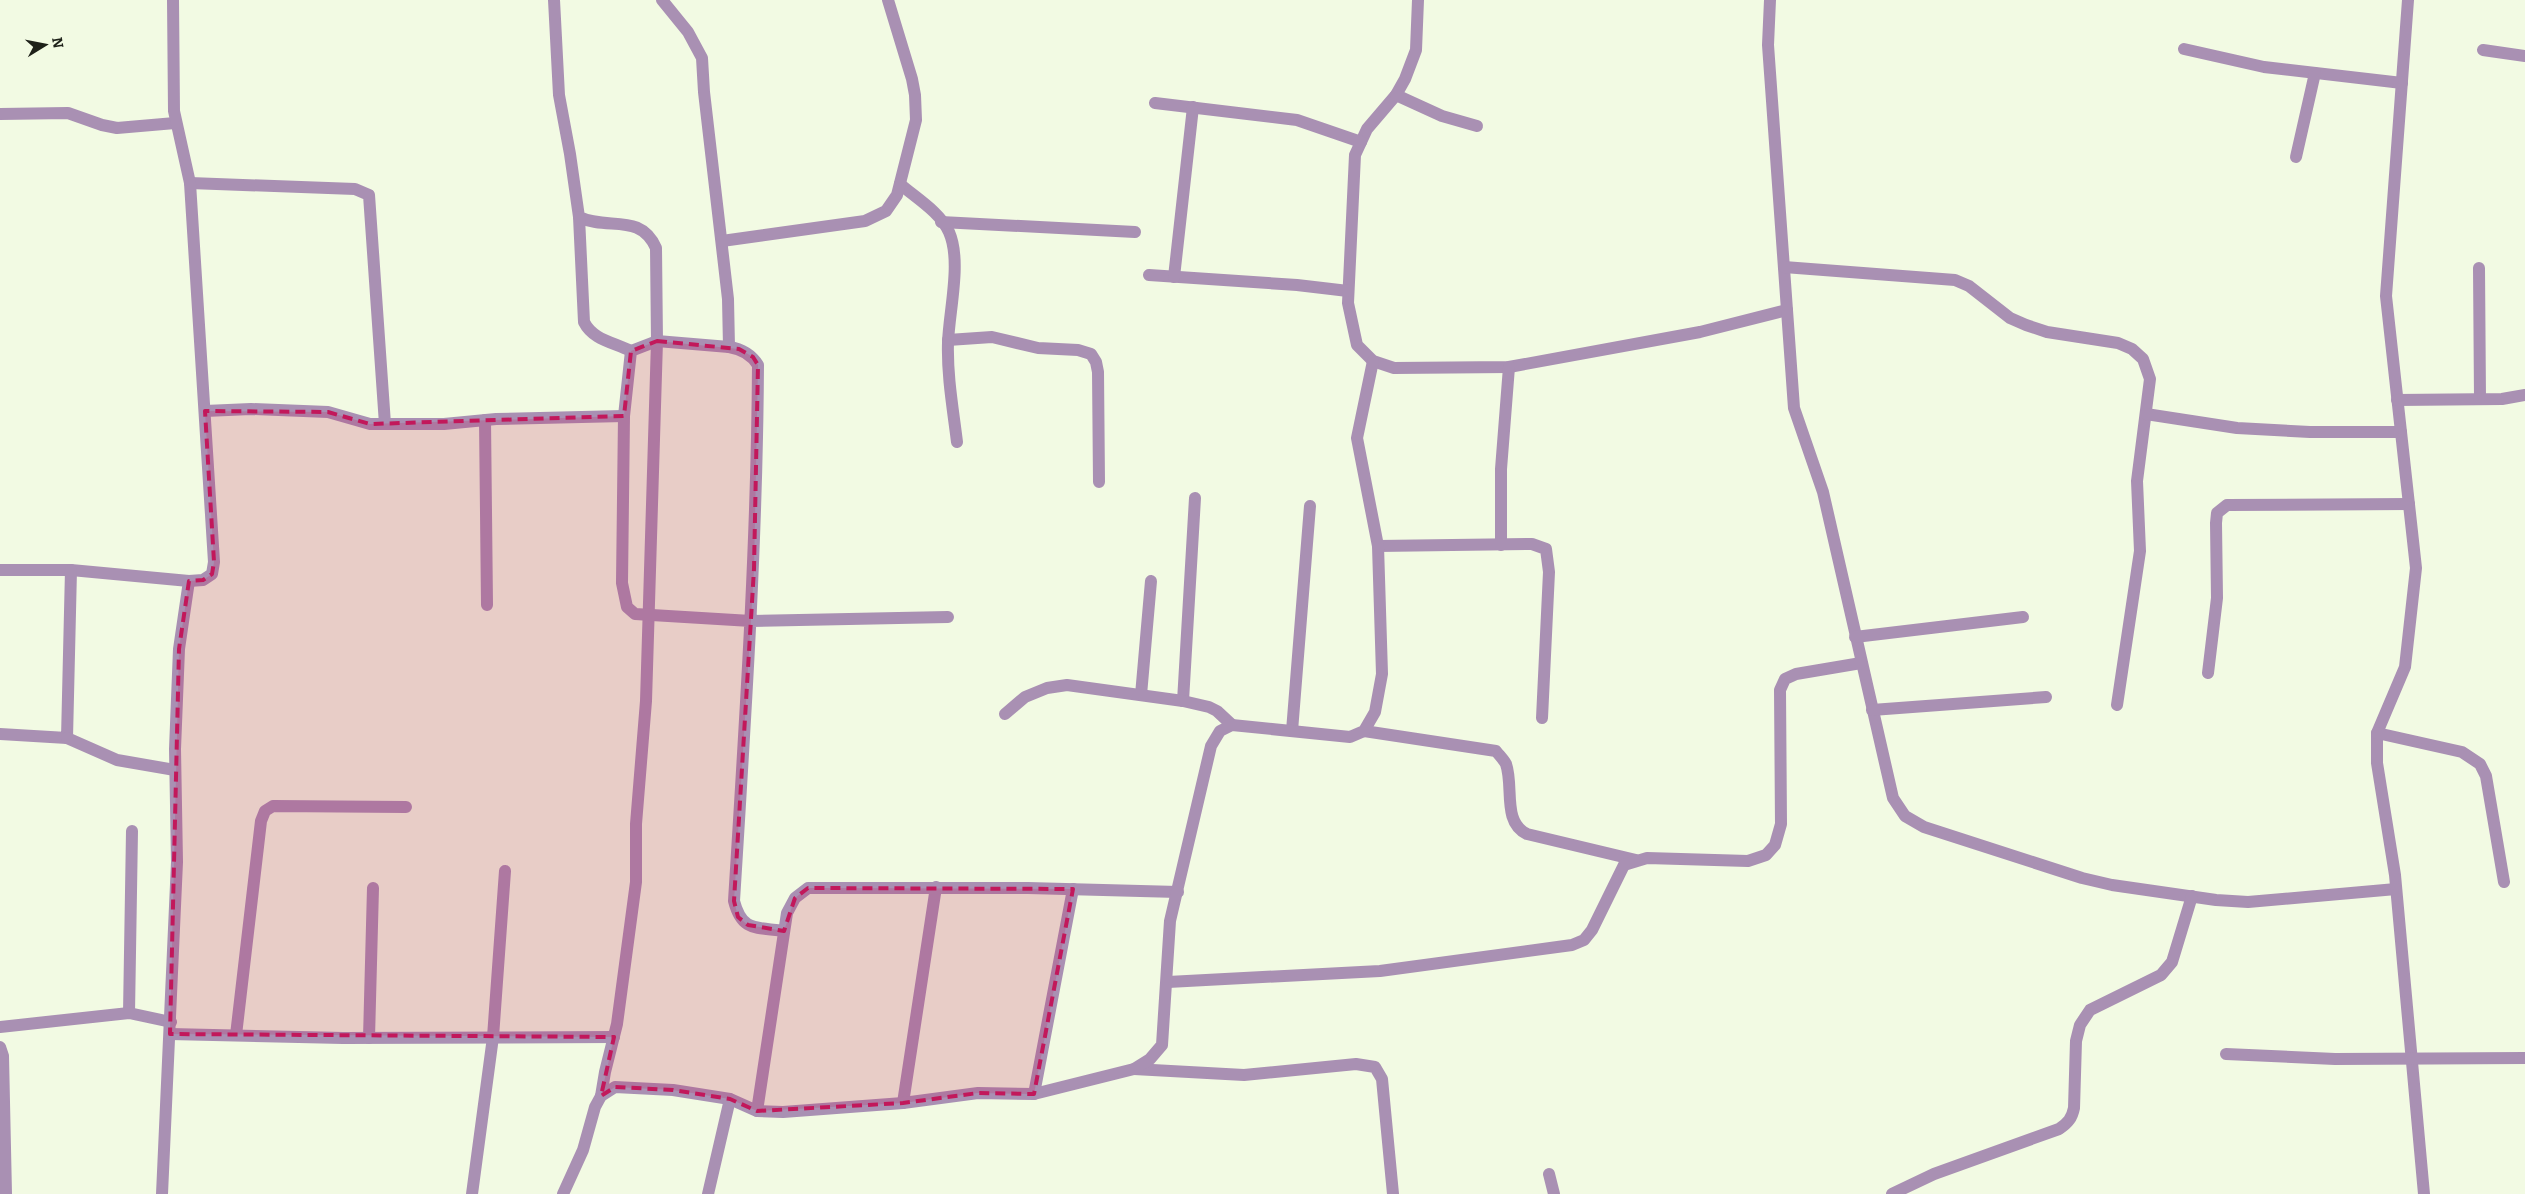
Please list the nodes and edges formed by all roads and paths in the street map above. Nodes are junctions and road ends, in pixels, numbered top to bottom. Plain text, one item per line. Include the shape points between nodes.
1 (173, 0) edge
2 (554, 0) edge
3 (662, 0) edge
4 (888, 0) edge
5 (1418, 0) edge
6 (1770, 0) edge
7 (2408, 0) edge
8 (2184, 49) dead end
9 (2483, 50) dead end
10 (2525, 56) edge
11 (2315, 73) junction
12 (2402, 83) junction
13 (1396, 95) junction
14 (1154, 103) dead end
15 (1193, 107) junction
16 (0, 114) edge
17 (175, 123) junction
18 (1477, 126) dead end
19 (1361, 142) junction
20 (2296, 156) dead end
21 (190, 183) junction
22 (900, 184) junction
23 (579, 217) junction
24 (942, 222) junction
25 (1135, 232) dead end
26 (722, 241) junction
27 (1784, 267) junction
28 (2479, 268) dead end
29 (1149, 276) dead end
30 (1174, 277) junction
31 (1348, 291) junction
32 (1787, 310) junction
33 (948, 340) junction
34 (657, 341) junction
35 (729, 347) junction
36 (631, 351) junction
37 (1373, 361) junction
38 (1509, 366) junction
39 (2525, 395) edge
40 (2480, 399) junction
41 (2397, 400) junction
42 (205, 411) junction
43 (2146, 414) junction
44 (624, 416) junction
45 (485, 420) junction
46 (385, 424) junction
47 (2401, 432) junction
48 (957, 442) dead end
49 (1099, 482) dead end
50 (1195, 498) dead end
51 (2409, 504) junction
52 (1310, 506) dead end
53 (1501, 544) junction
54 (1378, 546) junction
55 (0, 570) edge
56 (71, 570) junction
57 (189, 581) junction
58 (1150, 581) dead end
59 (487, 605) dead end
60 (648, 617) junction
61 (948, 617) dead end
62 (2023, 617) dead end
63 (751, 621) junction
64 (1855, 637) junction
65 (1861, 663) junction
66 (2208, 673) dead end
67 (1141, 695) junction
68 (2046, 696) dead end
69 (1183, 701) junction
70 (2117, 705) dead end
71 (1872, 710) junction
72 (1005, 714) dead end
73 (1542, 718) dead end
74 (1232, 725) junction
75 (1292, 731) junction
76 (1364, 731) junction
77 (2377, 733) junction
78 (0, 734) edge
79 (67, 738) junction
80 (175, 770) junction
81 (406, 808) dead end
82 (132, 831) dead end
83 (1636, 860) junction
84 (505, 871) dead end
85 (2504, 882) dead end
86 (936, 887) junction
87 (373, 888) dead end
88 (2396, 889) junction
89 (1073, 890) junction
90 (1178, 892) junction
91 (2192, 896) junction
92 (784, 931) junction
93 (1168, 982) junction
94 (129, 1013) junction
95 (0, 1027) edge
96 (171, 1028) junction
97 (236, 1036) junction
98 (493, 1037) junction
99 (614, 1037) junction
100 (369, 1038) junction
101 (0, 1048) edge
102 (2226, 1054) dead end
103 (2412, 1058) junction
104 (2525, 1058) edge
105 (1134, 1068) junction
106 (1034, 1094) junction
107 (601, 1096) junction
108 (730, 1099) junction
109 (903, 1103) junction
110 (757, 1111) junction
111 (1548, 1174) dead end
112 (6, 1194) edge
113 (162, 1194) edge
114 (472, 1194) edge
115 (563, 1194) edge
116 (708, 1194) edge
117 (1393, 1194) edge
118 (1554, 1194) edge
119 (1892, 1194) edge
120 (2424, 1194) edge

1 - 17 street
2 - 23 street via 558,95
3 - 26 street via 688,32 702,58
4 - 22 street via 915,96 916,120
5 - 13 street via 1416,50
6 - 27 street via 1768,45
7 - 12 street
8 - 11 street via 2264,67
9 - 10 street
11 - 12 street
11 - 20 street
12 - 41 street via 2386,296
13 - 18 street via 1442,116
13 - 19 street via 1367,129
14 - 15 street
15 - 19 street via 1297,120
15 - 30 street
16 - 17 street via 68,114 117,128
17 - 21 street
19 - 31 street via 1355,155
21 - 42 street
21 - 46 street via 355,188 369,195
22 - 24 street
22 - 26 street via 886,211 865,221
23 - 34 street via 591,223 632,224 651,235 656,248
23 - 36 street via 584,322 589,331 600,339
24 - 25 street
24 - 33 street via 949,232 954,255
26 - 35 street
27 - 32 street
27 - 43 street via 1955,280 1969,286 2010,318 2026,325 2047,332 2118,343 2143,359 2150,379
28 - 40 street
29 - 30 street
30 - 31 street
31 - 37 street via 1357,345
32 - 38 street via 1700,332
32 - 64 street via 1794,408 1823,492
33 - 48 street via 949,380
33 - 49 street via 992,337 1038,348 1078,350 1091,354 1098,372
34 - 35 street
34 - 36 street
34 - 60 street
35 - 63 street via 753,356 758,365 757,495
36 - 44 street
37 - 38 street via 1394,368
37 - 54 street via 1357,438
38 - 53 street via 1501,470
39 - 40 street
40 - 41 street
41 - 47 street
42 - 46 street via 328,412 370,424
42 - 57 street via 214,562 212,574 203,580
43 - 47 street via 2237,428
43 - 70 street via 2137,481 2140,551
44 - 45 street
44 - 60 street via 622,583 627,607 634,614
45 - 46 street
45 - 59 street
47 - 51 street
50 - 69 street
51 - 66 street via 2226,505 2217,514 2216,523 2217,598
51 - 77 street via 2416,568 2405,667
52 - 75 street
53 - 54 street
53 - 73 street via 1532,544 1546,549 1549,572
54 - 76 street via 1382,674 1375,712
55 - 56 street
56 - 57 street
56 - 79 street
57 - 80 street via 179,649
58 - 67 street
60 - 63 street
60 - 99 street via 646,701 636,824 636,882
61 - 63 street
62 - 64 street
63 - 92 street via 734,901 738,917 748,925
64 - 65 street
65 - 71 street
65 - 83 street via 1796,674 1785,679 1782,685 1781,824 1775,845 1766,855 1748,861
67 - 69 street
67 - 72 street via 1067,685 1047,688 1025,697
68 - 71 street
69 - 74 street via 1209,706
71 - 91 street via 1894,798 1905,816 1924,827 2082,878
74 - 75 street
74 - 90 street via 1220,731 1212,746
75 - 76 street via 1350,737
76 - 83 street via 1496,752 1506,763 1513,819 1518,829 1527,834
77 - 85 street via 2462,752 2480,764 2486,776
77 - 88 street via 2377,763
78 - 79 street
79 - 80 street via 117,760
80 - 96 street via 177,862
81 - 97 street via 273,806 265,810 261,821
82 - 94 street
83 - 93 street via 1624,865 1592,930 1584,940 1572,944 1380,971
84 - 98 street
86 - 89 street
86 - 92 street via 808,888 795,898 787,913
86 - 109 street
87 - 100 street
88 - 91 street via 2248,902
88 - 103 street
89 - 90 street
89 - 106 street
90 - 93 street via 1167,945
91 - 119 street via 2172,962 2161,975 2090,1010 2080,1025 2076,1041 2074,1108 2067,1124 1934,1174
92 - 110 street
93 - 105 street via 1162,1045 1150,1059
94 - 95 street
94 - 96 street
96 - 97 street
96 - 113 street
97 - 100 street
98 - 99 street
98 - 100 street
98 - 114 street
99 - 107 street
101 - 112 street
102 - 103 street via 2335,1059
103 - 104 street
103 - 120 street
105 - 106 street
105 - 117 street via 1244,1075 1356,1064 1375,1068 1382,1079
106 - 109 street via 978,1093
107 - 108 street via 615,1087 673,1090
107 - 115 street via 583,1150
108 - 110 street
108 - 116 street
109 - 110 street
111 - 118 street

